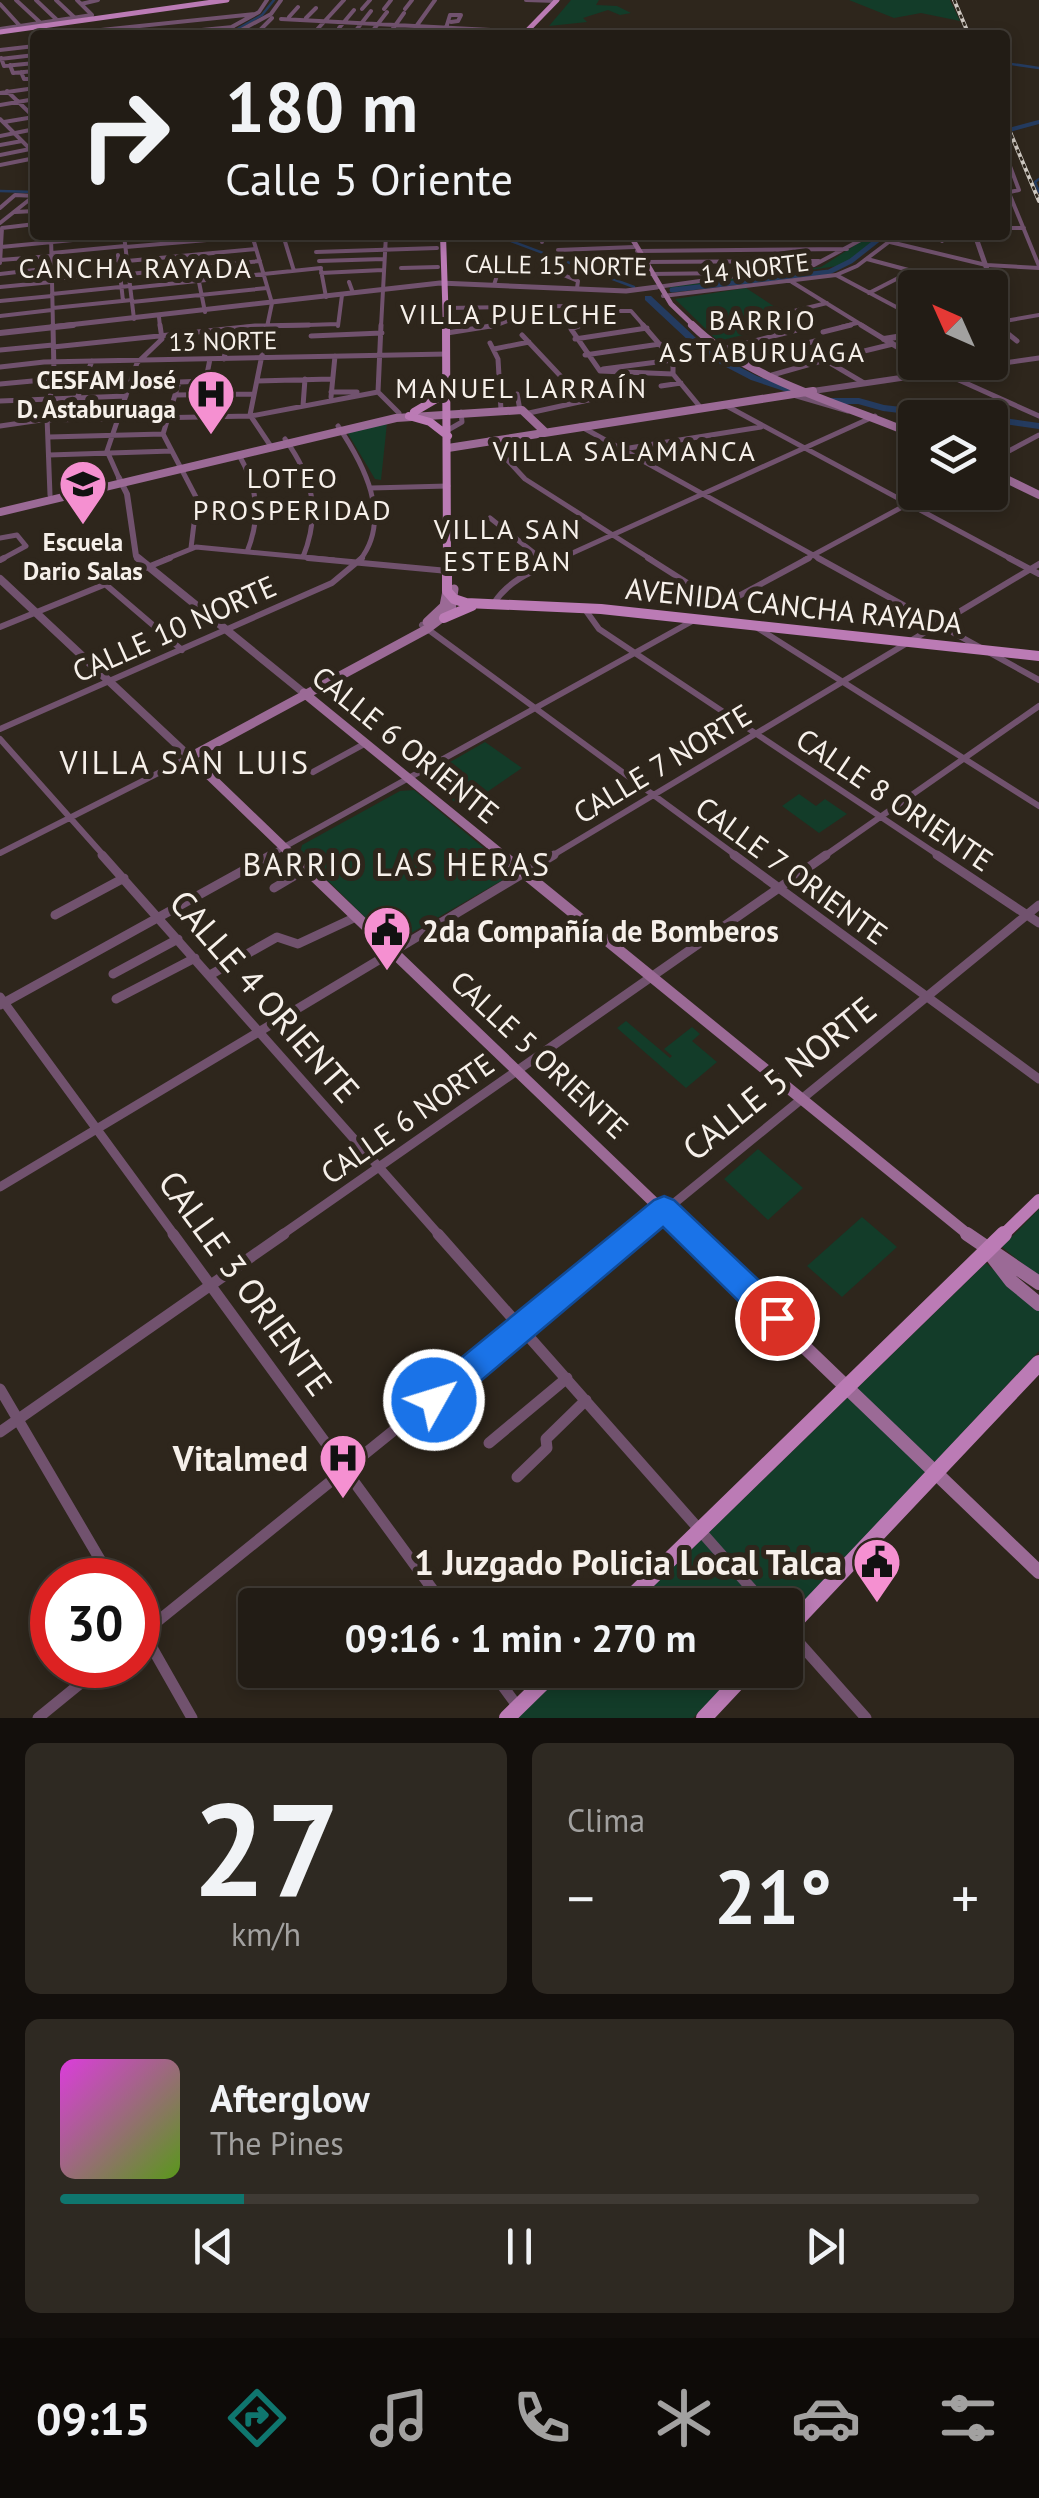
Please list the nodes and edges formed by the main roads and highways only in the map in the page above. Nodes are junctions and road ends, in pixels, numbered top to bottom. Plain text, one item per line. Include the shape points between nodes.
1 (227, 0) edge
2 (559, 0) edge
3 (0, 29) edge
4 (531, 30) edge
5 (439, 240) edge
6 (440, 240) edge
7 (633, 243) edge
8 (443, 283) junction
9 (448, 392) junction
10 (809, 392) junction
11 (448, 413) junction
12 (411, 414) junction
13 (898, 427) edge
14 (339, 429) junction
15 (544, 431) junction
16 (448, 433) junction
17 (270, 445) junction
18 (448, 448) junction
19 (184, 466) junction
20 (120, 480) junction
21 (1008, 480) edge
22 (1039, 495) edge
23 (0, 509) edge
24 (451, 590) junction
25 (483, 603) junction
26 (440, 617) junction
27 (1039, 656) edge
28 (304, 693) junction
29 (1039, 1200) edge
30 (987, 1250) junction
31 (1039, 1283) edge
32 (1039, 1304) edge
33 (1036, 1371) edge
34 (848, 1387) junction
35 (936, 1473) junction
36 (1039, 1572) edge
37 (641, 1588) edge
38 (803, 1611) edge
39 (540, 1688) edge
40 (732, 1688) edge
41 (517, 1714) edge
42 (704, 1718) edge

1 - 3 main road
2 - 4 main road
5 - 8 main road
6 - 8 main road
7 - 10 main road via 663,296 719,350
8 - 9 main road
9 - 11 main road
9 - 12 main road
10 - 13 main road
10 - 15 main road
11 - 12 main road
11 - 15 main road via 524,411
11 - 16 main road
12 - 14 main road
12 - 14 main road
12 - 16 main road
14 - 17 main road
15 - 18 main road
16 - 18 main road
17 - 19 main road
17 - 19 main road
18 - 24 main road
19 - 20 main road
20 - 23 main road
20 - 23 main road
21 - 22 main road
24 - 25 main road
24 - 25 main road, AVENIDA CANCHA RAYADA
24 - 26 main road
24 - 26 main road
25 - 26 main road
25 - 27 main road, AVENIDA CANCHA RAYADA via 583,607
26 - 28 main road
28 - 30 main road, CALLE 6 ORIENTE
28 - 34 main road, CALLE 5 ORIENTE via 190,757
29 - 30 main road
30 - 31 main road, CALLE 6 ORIENTE
30 - 32 main road, CALLE 6 ORIENTE
30 - 34 main road
33 - 35 main road
34 - 35 main road, CALLE 5 ORIENTE
34 - 37 main road
35 - 36 main road, CALLE 5 ORIENTE
35 - 38 main road
39 - 41 main road
40 - 42 main road

